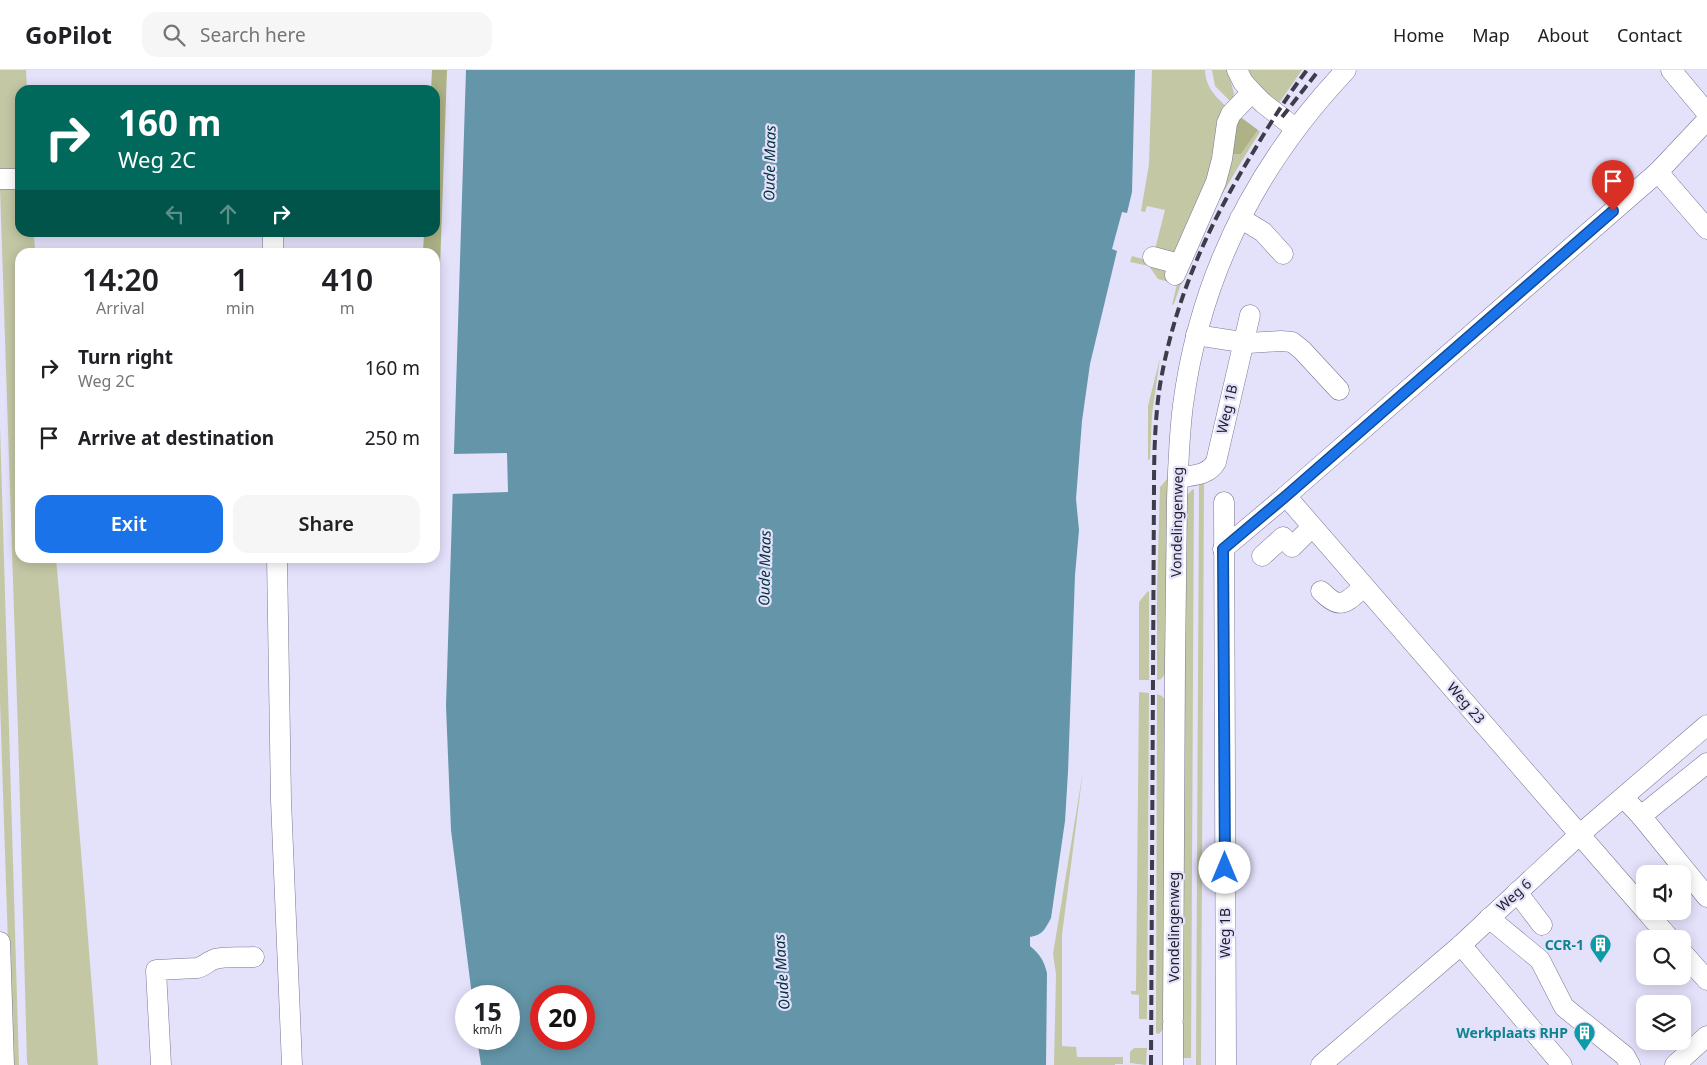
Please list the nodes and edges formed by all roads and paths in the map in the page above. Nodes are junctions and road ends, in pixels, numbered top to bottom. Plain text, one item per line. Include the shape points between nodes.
1 (1237, 70) edge
2 (1346, 70) edge
3 (1671, 70) edge
4 (1252, 92) junction
5 (1707, 113) edge
6 (1707, 120) edge
7 (1296, 128) junction
8 (1658, 172) junction
9 (15, 178) edge
10 (0, 179) edge
11 (1240, 218) junction
12 (1707, 229) edge
13 (1283, 254) dead end
14 (1153, 257) dead end
15 (1250, 315) dead end
16 (1196, 335) junction
17 (1243, 343) junction
18 (1339, 390) dead end
19 (1178, 478) junction
20 (1286, 496) junction
21 (1224, 502) dead end
22 (1312, 527) junction
23 (1223, 549) junction
24 (1262, 556) dead end
25 (278, 563) edge
26 (1364, 587) junction
27 (1321, 591) dead end
28 (1707, 725) edge
29 (1707, 763) edge
30 (1624, 798) junction
31 (1641, 816) junction
32 (1579, 835) junction
33 (1517, 892) junction
34 (1707, 897) edge
35 (1636, 900) edge
36 (1489, 918) junction
37 (1654, 920) edge
38 (1542, 924) dead end
39 (1662, 930) edge
40 (0, 942) edge
41 (1461, 945) junction
42 (254, 957) dead end
43 (1691, 962) edge
44 (1707, 980) edge
45 (1707, 1036) edge
46 (4, 1065) edge
47 (161, 1065) edge
48 (292, 1065) edge
49 (1173, 1065) edge
50 (1226, 1065) edge
51 (1321, 1065) edge
52 (1562, 1065) edge
53 (1630, 1065) edge
54 (1676, 1065) edge

1 - 4 street
2 - 7 street, Vondelingenweg
3 - 5 street
4 - 7 street
4 - 14 street via 1231,114 1216,182 1177,269
6 - 8 street
7 - 11 street, Vondelingenweg
8 - 12 street
8 - 20 street
9 - 10 street
11 - 13 street via 1263,232
11 - 16 street, Vondelingenweg via 1214,276
15 - 17 street, Weg 1B
16 - 17 street
16 - 19 street, Vondelingenweg via 1183,405
17 - 18 street via 1281,340 1297,345
17 - 19 street, Weg 1B via 1216,462 1206,472
19 - 49 street, Vondelingenweg
20 - 22 street, Weg 23
20 - 23 street
21 - 23 street, Weg 1B
22 - 24 street via 1292,547 1284,537
22 - 26 street, Weg 23
23 - 50 street, Weg 1B
25 - 48 street via 281,800
26 - 27 street via 1338,604
26 - 32 street, Weg 23
28 - 30 street, Weg 6
29 - 31 street
30 - 31 street
30 - 32 street, Weg 6
31 - 34 street
32 - 33 street, Weg 6
32 - 35 street, Weg 23
33 - 36 street, Weg 6
33 - 38 street
36 - 41 street, Weg 6
36 - 53 street via 1540,960 1564,1007 1625,1056
37 - 39 street, Weg 23
40 - 46 street
41 - 51 street, Weg 6
41 - 52 street
42 - 47 street via 211,960 197,968 156,970
43 - 44 street
45 - 54 street

